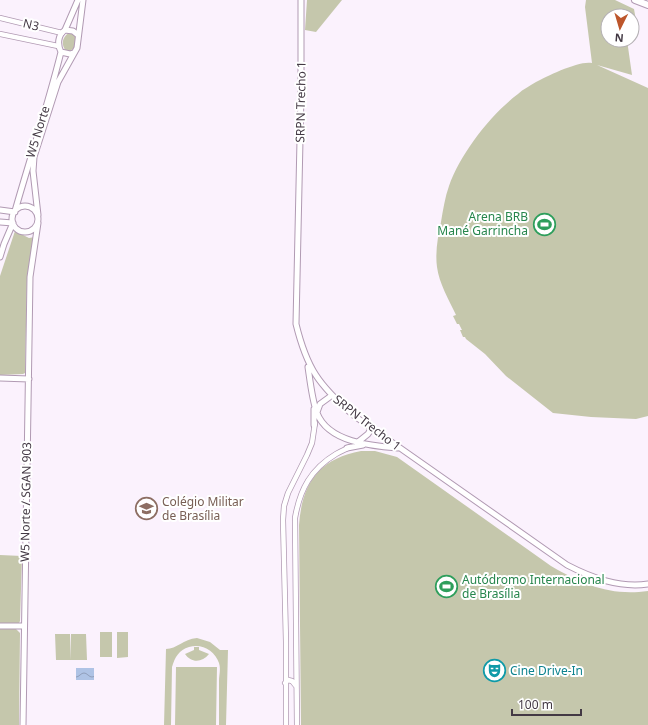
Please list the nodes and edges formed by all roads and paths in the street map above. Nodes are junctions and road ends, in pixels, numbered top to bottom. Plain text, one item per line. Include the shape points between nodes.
1 (78, 0) edge
2 (83, 0) edge
3 (301, 0) edge
4 (635, 0) edge
5 (648, 5) edge
6 (0, 18) edge
7 (63, 32) junction
8 (0, 34) edge
9 (78, 35) junction
10 (58, 46) junction
11 (61, 52) junction
12 (74, 53) junction
13 (0, 210) edge
14 (15, 211) junction
15 (38, 215) junction
16 (0, 222) edge
17 (13, 223) junction
18 (38, 223) junction
19 (0, 257) edge
20 (307, 360) junction
21 (0, 378) edge
22 (29, 379) junction
23 (331, 396) junction
24 (314, 400) junction
25 (317, 413) junction
26 (314, 425) junction
27 (371, 429) junction
28 (358, 442) junction
29 (370, 444) junction
30 (348, 448) junction
31 (399, 448) junction
32 (648, 584) edge
33 (0, 626) edge
34 (24, 626) junction
35 (286, 656) junction
36 (296, 669) junction
37 (285, 683) junction
38 (296, 686) junction
39 (23, 725) edge
40 (286, 725) edge
41 (297, 725) edge

1 - 7 main road
2 - 9 main road
3 - 20 main road, SRPN Trecho 1 via 296,324
4 - 5 highway
6 - 7 street, N3
7 - 9 main road via 73,31
7 - 10 main road via 59,37
8 - 10 street
9 - 12 main road
10 - 11 main road
11 - 12 main road
11 - 14 main road, W5 Norte
12 - 15 main road via 58,82 34,157
13 - 14 main road
14 - 15 main road via 21,207 29,207
14 - 17 main road
15 - 18 main road
16 - 17 main road
17 - 18 main road via 16,228 26,232
17 - 19 main road
18 - 22 main road, W5 Norte / SGAN 903 via 30,277
20 - 23 main road, SRPN Trecho 1
20 - 24 main road
21 - 22 main road
22 - 34 main road, W5 Norte / SGAN 903
23 - 25 main road via 320,404
23 - 27 main road, SRPN Trecho 1
24 - 25 main road
24 - 26 main road
25 - 26 street
25 - 28 main road via 323,423 336,434
26 - 35 street via 312,443 284,506
27 - 28 main road
27 - 31 main road, SRPN Trecho 1
28 - 29 main road
28 - 30 street
29 - 30 main road
29 - 31 main road
30 - 36 street via 323,464 309,478 301,491 297,505
31 - 32 main road, SRPN Trecho 1 via 579,571 612,583 635,586
33 - 34 main road
34 - 39 main road, W5 Norte / SGAN 903
35 - 36 street via 288,671 293,672
35 - 37 street
36 - 38 street
37 - 38 street via 288,680 292,681
37 - 40 street
38 - 41 street

